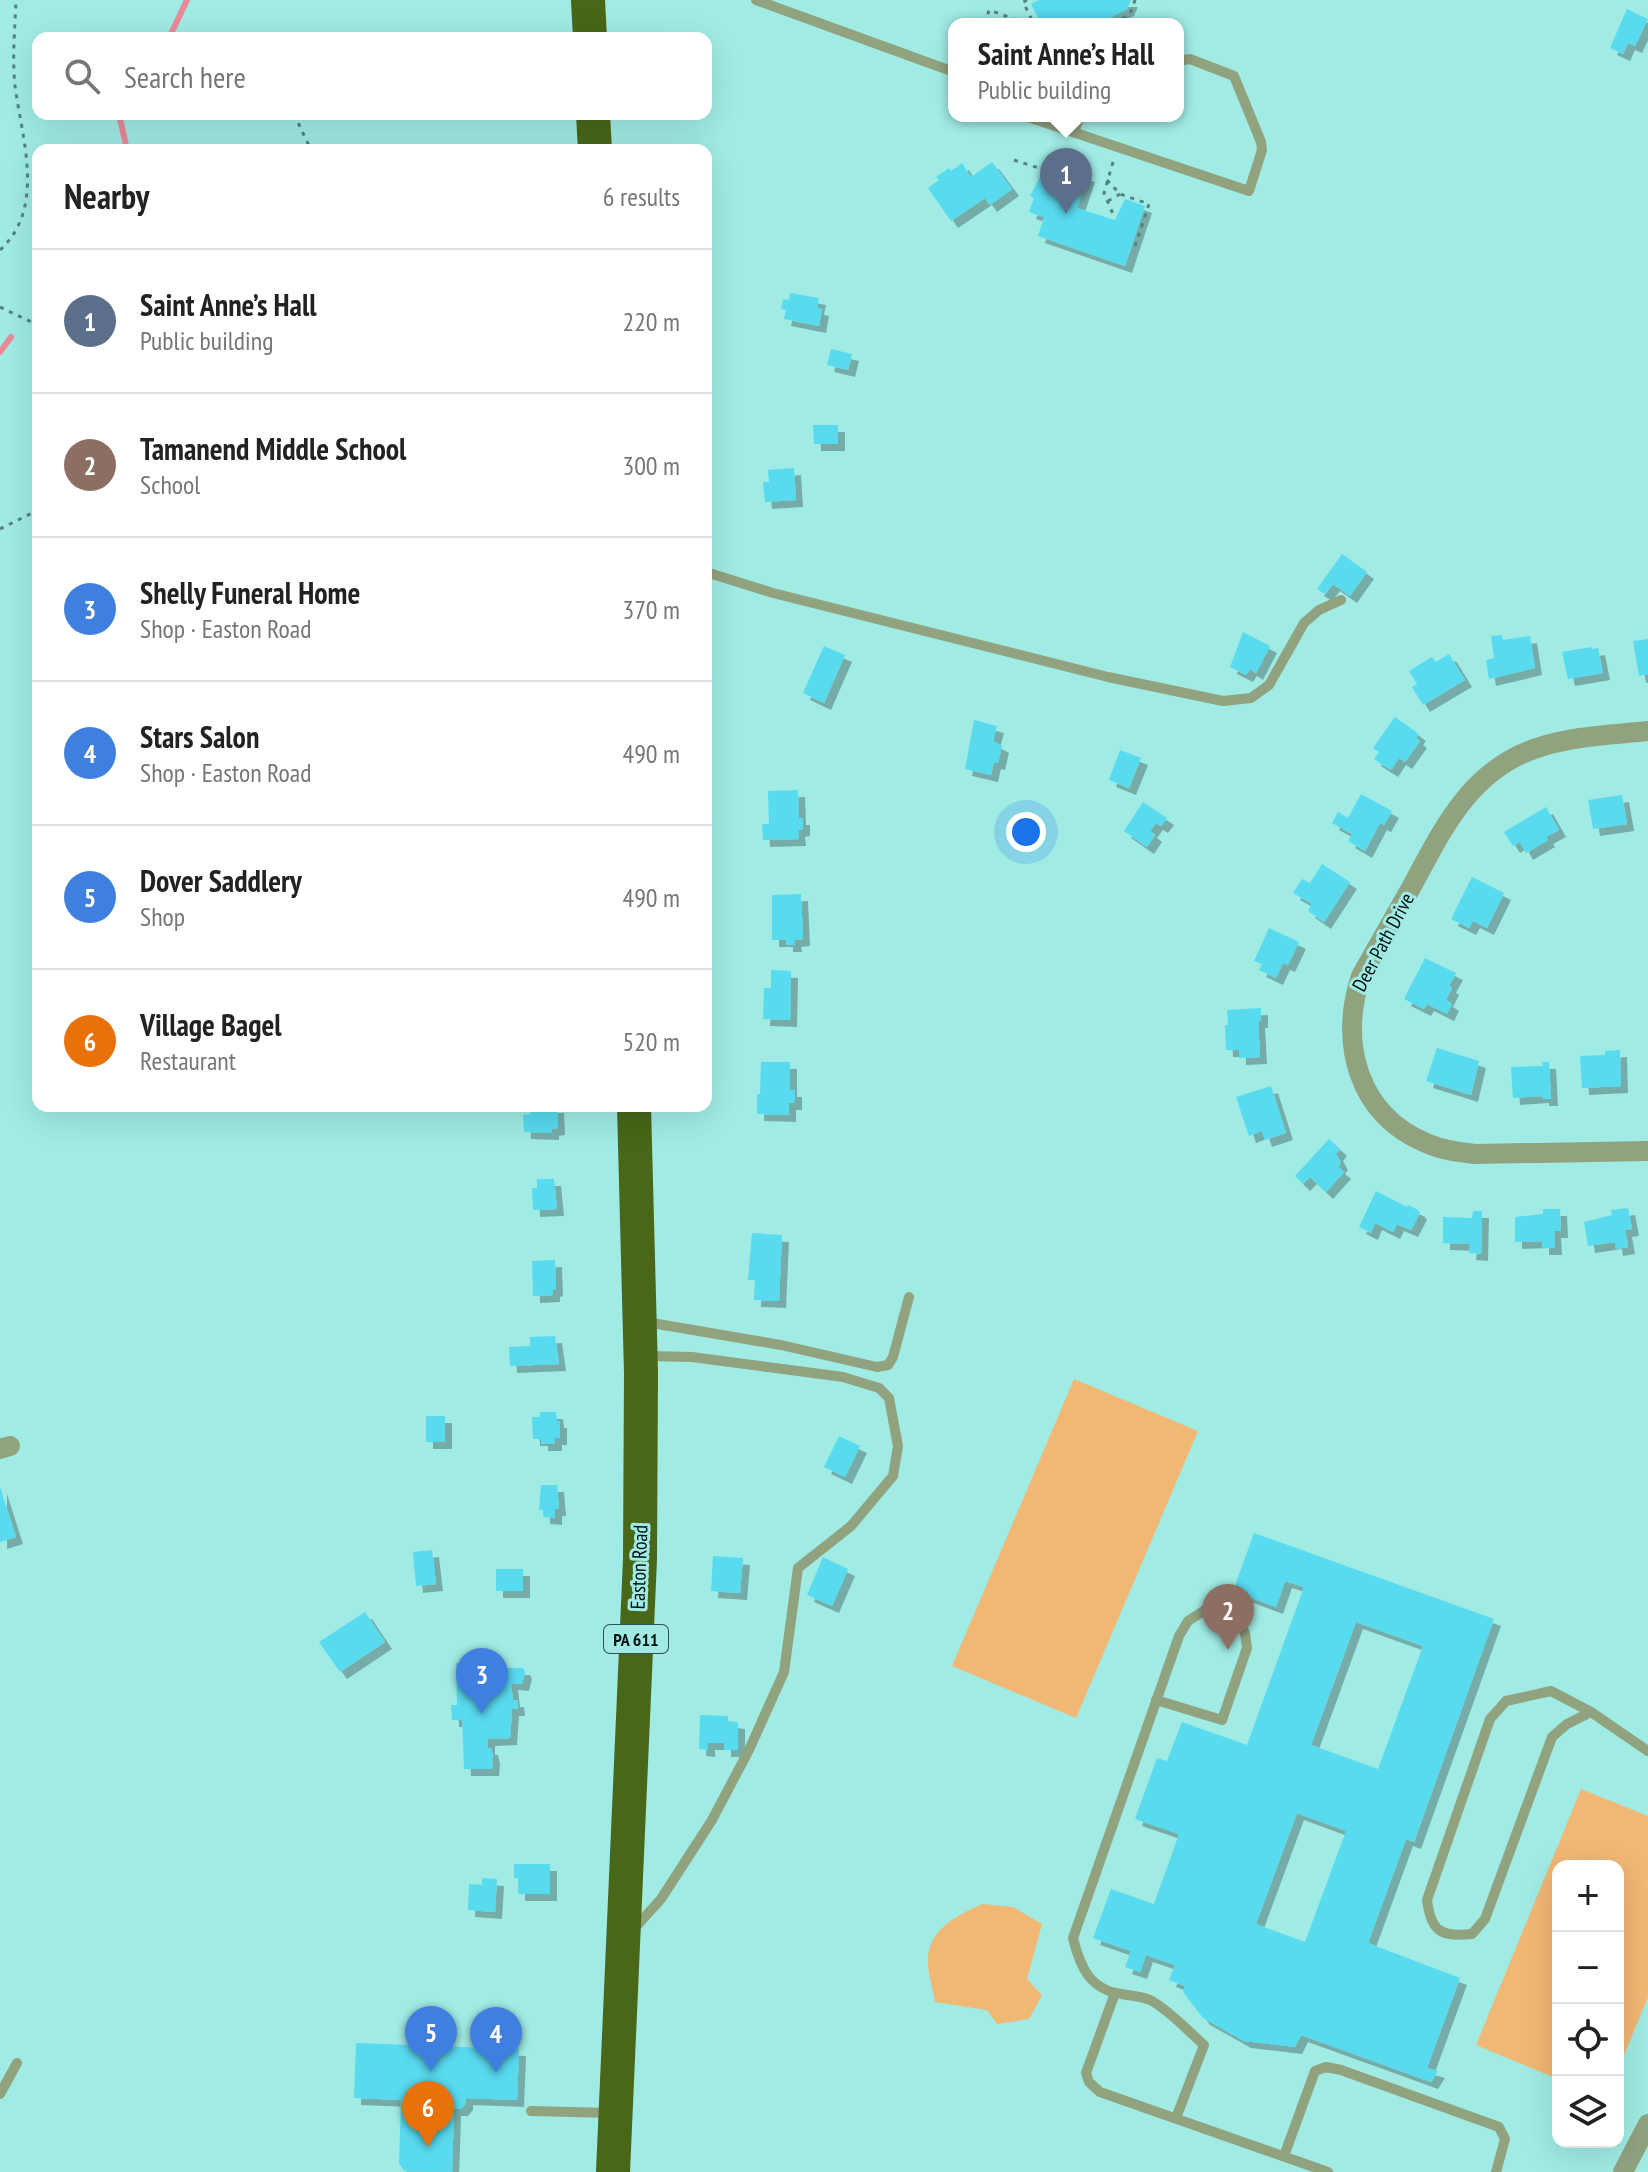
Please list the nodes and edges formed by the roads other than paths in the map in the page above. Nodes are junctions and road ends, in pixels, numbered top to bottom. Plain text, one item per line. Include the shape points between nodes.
1 (588, 0) edge
2 (756, 0) edge
3 (590, 32) edge
4 (1184, 60) edge
5 (948, 70) edge
6 (593, 120) edge
7 (1043, 122) edge
8 (1078, 122) edge
9 (1074, 132) junction
10 (595, 144) edge
11 (712, 574) edge
12 (1341, 600) dead end
13 (1648, 731) edge
14 (634, 1112) edge
15 (1648, 1151) edge
16 (909, 1297) dead end
17 (640, 1322) junction
18 (641, 1356) junction
19 (1156, 1700) junction
20 (1591, 1712) junction
21 (1648, 1751) edge
22 (623, 1942) junction
23 (1115, 1993) junction
24 (17, 2063) dead end
25 (0, 2094) edge
26 (531, 2111) dead end
27 (616, 2113) junction
28 (1176, 2118) junction
29 (1648, 2124) edge
30 (1284, 2156) junction
31 (613, 2172) edge
32 (1328, 2172) edge
33 (1496, 2172) edge
34 (1623, 2172) edge

1 - 3 highway
2 - 5 lane
4 - 9 lane via 1234,76 1261,142 1249,191
6 - 10 highway
7 - 9 lane
8 - 9 lane
11 - 12 lane via 1108,677 1223,701 1251,698 1269,685 1304,623
13 - 15 street, Deer Path Drive via 1533,749 1475,785 1454,810 1361,976 1350,1027 1359,1074 1372,1099 1390,1120 1428,1144 1475,1154
14 - 17 highway, Easton Road / PA 611
16 - 17 lane via 893,1357 888,1365 877,1367
17 - 18 highway, Easton Road / PA 611
18 - 22 highway, Easton Road / PA 611 via 640,1559
18 - 22 lane via 785,1368 879,1388 889,1398 898,1446 893,1476 851,1526 798,1568 784,1672 749,1750 661,1899
19 - 19 lane via 1188,1621 1214,1609 1237,1618 1247,1648 1222,1720
19 - 23 lane via 1073,1938 1078,1961 1097,1987
20 - 20 lane via 1551,1691 1506,1701 1490,1719 1427,1900 1436,1929 1451,1936 1472,1934 1485,1919 1552,1737
20 - 21 lane
22 - 27 highway, Easton Road / PA 611
23 - 28 lane via 1148,1998 1204,2045
23 - 28 lane via 1086,2073 1089,2082 1100,2092
24 - 25 lane
26 - 27 lane
27 - 31 highway, Easton Road / PA 611
28 - 30 lane
29 - 34 street
30 - 32 lane
30 - 33 lane via 1311,2078 1326,2067 1499,2127 1505,2139

